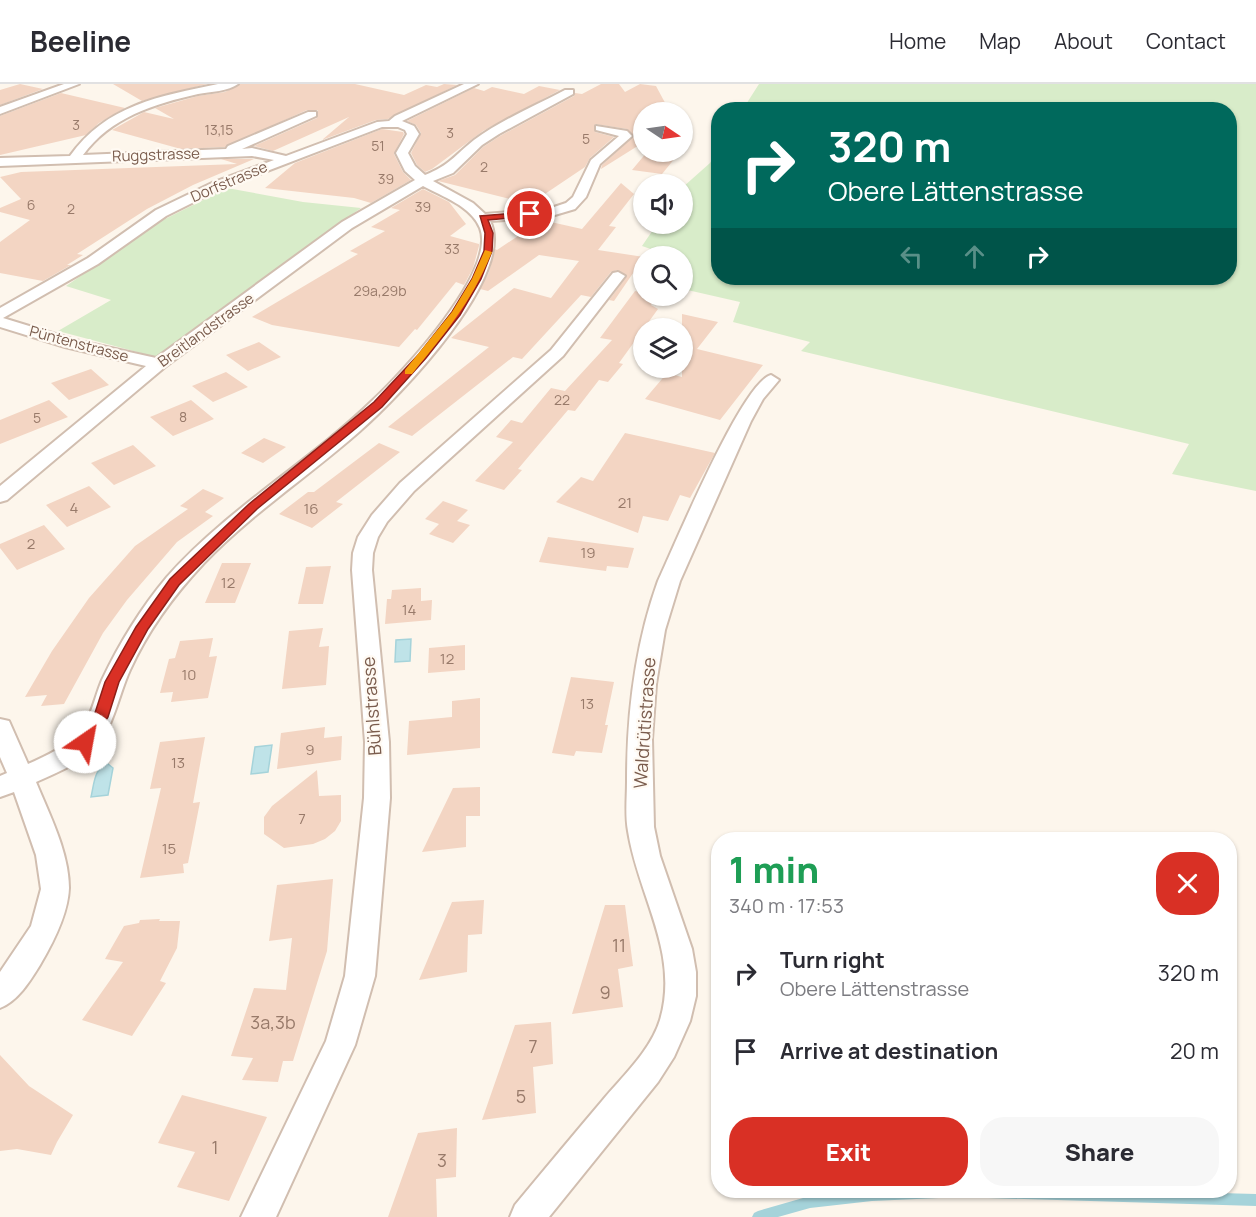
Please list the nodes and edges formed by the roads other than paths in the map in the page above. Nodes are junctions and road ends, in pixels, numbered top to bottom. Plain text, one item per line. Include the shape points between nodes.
1 (74, 84) edge
2 (232, 84) edge
3 (472, 84) edge
4 (569, 92) dead end
5 (0, 111) edge
6 (312, 114) dead end
7 (392, 124) junction
8 (600, 128) dead end
9 (229, 152) junction
10 (74, 159) junction
11 (285, 159) junction
12 (26, 161) junction
13 (0, 162) edge
14 (0, 173) edge
15 (424, 180) junction
16 (483, 218) junction
17 (618, 276) dead end
18 (0, 314) edge
19 (0, 322) edge
20 (159, 364) junction
21 (771, 380) dead end
22 (0, 496) edge
23 (0, 728) edge
24 (10, 782) edge
25 (0, 994) edge
26 (258, 1217) edge
27 (527, 1217) edge

1 - 5 street
2 - 10 street via 188,93 130,113 107,124
3 - 7 street, Dorfstrasse
4 - 15 street, Breitlandstrasse via 478,143 449,170
6 - 9 street
7 - 11 street, Dorfstrasse via 373,126
7 - 15 street via 413,131 402,153 412,172
8 - 16 street via 632,137 598,158 577,203 548,213
9 - 10 street, Ruggstrasse
9 - 11 street, Ruggstrasse via 267,153
10 - 12 street, Ruggstrasse
11 - 18 street, Dorfstrasse via 161,213 93,261
12 - 13 street, Ruggstrasse
12 - 14 street, Ruggstrasse
15 - 16 street
15 - 20 street, Breitlandstrasse via 347,225
16 - 24 street via 489,233 488,251 476,279 456,313 422,356 378,405 253,506 175,582 142,627 112,682 101,717 85,742 58,761
17 - 26 street, Bühlstrasse via 557,353 407,487 368,537 362,570 377,742 377,798 360,976 340,1045
19 - 20 street, Püntenstrasse via 70,344
20 - 22 street, Breitlandstrasse
21 - 27 street, Waldrütistrasse via 742,421 669,580 653,628 640,745 641,831 683,974 675,1021 650,1067
23 - 24 street
24 - 25 street via 50,852 55,888 44,929 20,972

